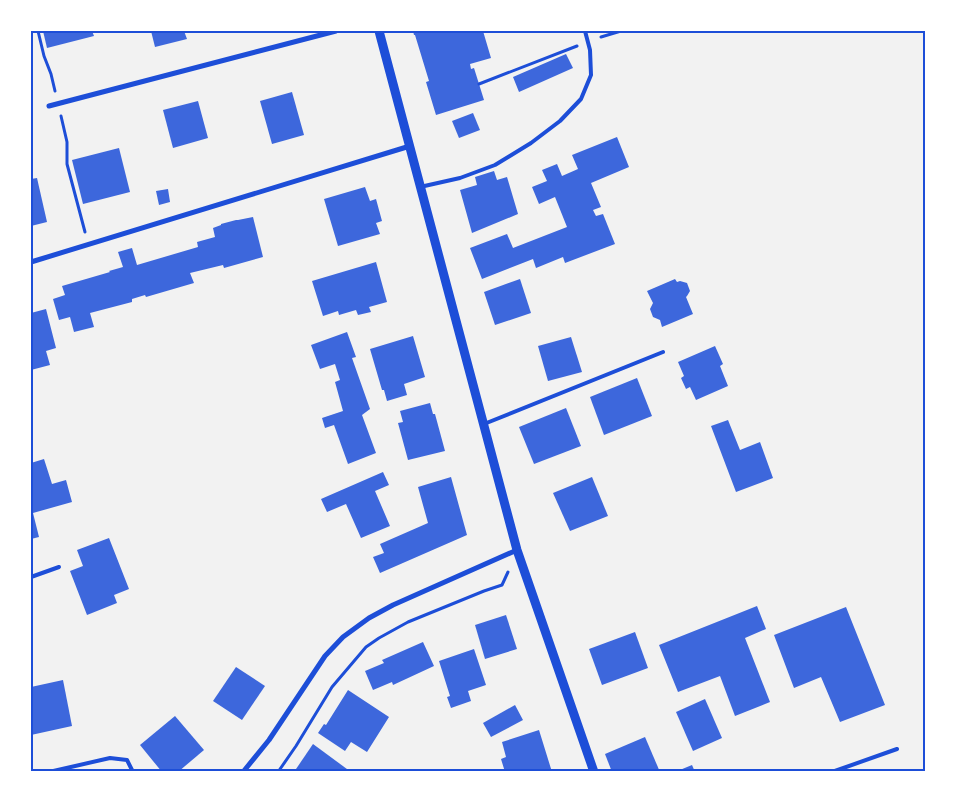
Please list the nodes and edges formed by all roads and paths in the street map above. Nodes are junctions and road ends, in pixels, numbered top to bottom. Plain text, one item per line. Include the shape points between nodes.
1 (38, 31) edge
2 (336, 31) edge
3 (379, 31) edge
4 (585, 31) edge
5 (621, 31) edge
6 (588, 42) junction
7 (44, 56) dead end
8 (479, 84) dead end
9 (49, 106) dead end
10 (66, 142) dead end
11 (410, 146) junction
12 (420, 187) junction
13 (89, 245) junction
14 (31, 262) edge
15 (663, 352) dead end
16 (484, 424) junction
17 (517, 550) junction
18 (59, 567) dead end
19 (31, 577) edge
20 (898, 749) dead end
21 (50, 772) edge
22 (133, 772) edge
23 (244, 772) edge
24 (278, 772) edge
25 (594, 772) edge
26 (832, 772) edge

1 - 7 path
2 - 9 street
3 - 11 street
4 - 6 lane
5 - 6 path
6 - 8 path
6 - 12 lane via 591,75 581,99 560,121 532,143 495,165 460,178
10 - 13 path via 67,164
11 - 12 street
11 - 13 street
12 - 16 street
13 - 14 street
15 - 16 lane
16 - 17 street
17 - 23 street via 394,605 344,636 325,656
17 - 24 path via 502,585 408,622 366,647 332,688
17 - 25 street
18 - 19 lane
20 - 26 lane
21 - 22 lane via 110,758 127,760

